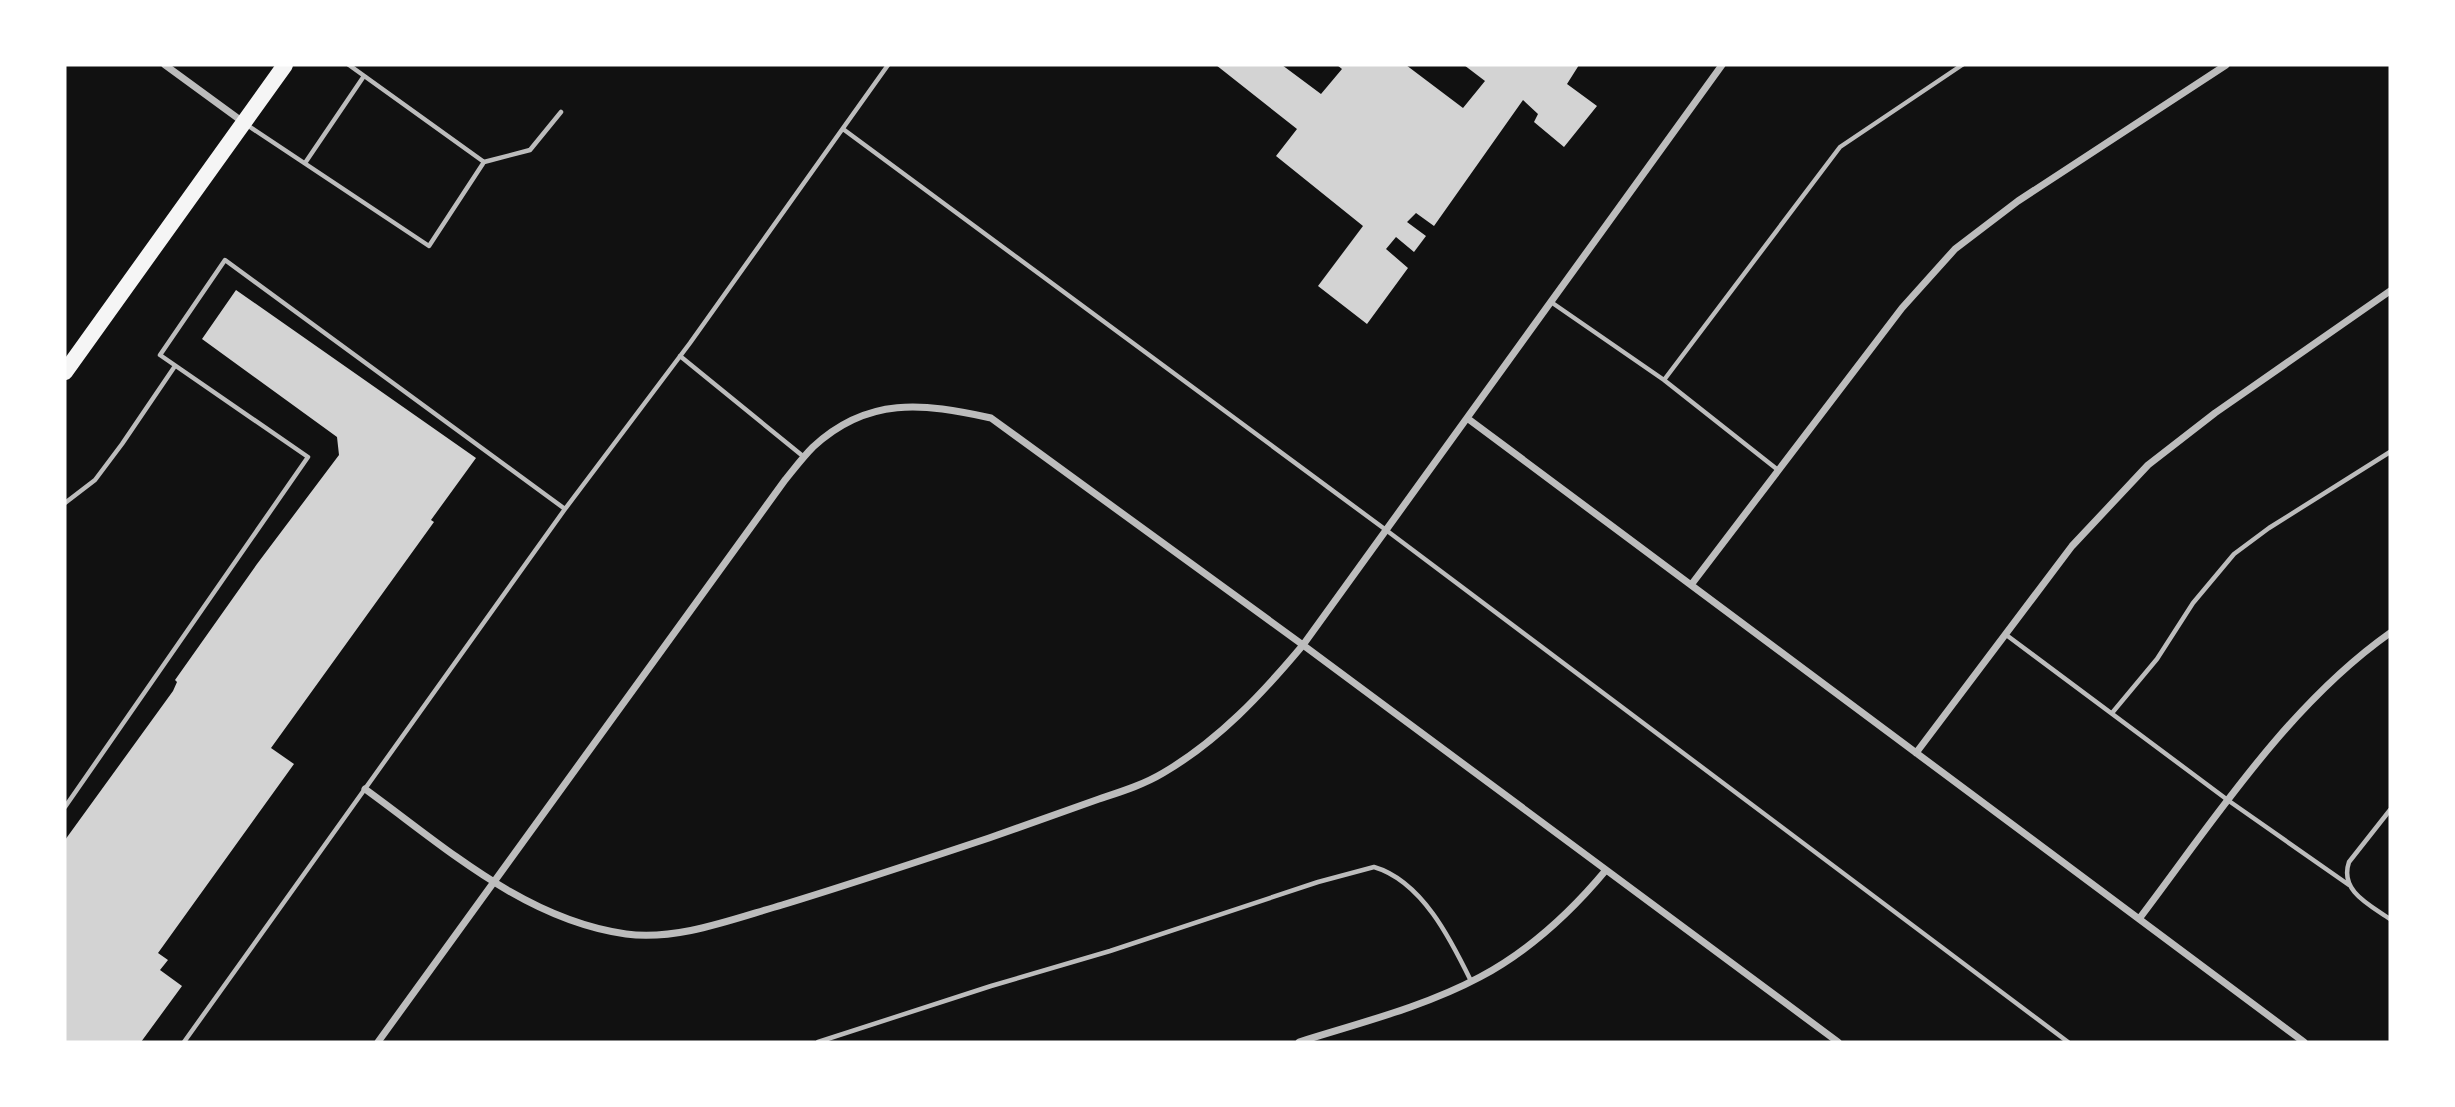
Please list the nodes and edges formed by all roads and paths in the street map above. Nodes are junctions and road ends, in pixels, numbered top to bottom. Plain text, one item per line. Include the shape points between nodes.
1 (165, 65) edge
2 (285, 65) edge
3 (349, 65) edge
4 (888, 65) edge
5 (1722, 65) edge
6 (1962, 65) edge
7 (2226, 65) edge
8 (365, 76) junction
9 (561, 112) dead end
10 (244, 122) junction
11 (843, 129) junction
12 (484, 162) junction
13 (305, 163) junction
14 (2390, 291) edge
15 (1551, 302) junction
16 (680, 356) junction
17 (175, 366) junction
18 (65, 372) edge
19 (1664, 380) junction
20 (1467, 418) junction
21 (2390, 452) edge
22 (804, 457) junction
23 (1778, 470) junction
24 (65, 503) edge
25 (565, 509) junction
26 (1386, 530) junction
27 (1691, 585) junction
28 (2390, 633) edge
29 (2005, 634) junction
30 (1303, 645) junction
31 (2112, 713) junction
32 (1916, 752) junction
33 (365, 789) junction
34 (2229, 801) junction
35 (65, 807) edge
36 (2390, 810) edge
37 (1606, 870) junction
38 (494, 883) junction
39 (2349, 885) junction
40 (2139, 919) junction
41 (2390, 919) edge
42 (1471, 981) junction
43 (184, 1042) edge
44 (378, 1042) edge
45 (818, 1042) edge
46 (1299, 1042) edge
47 (1838, 1042) edge
48 (2068, 1042) edge
49 (2304, 1042) edge

1 - 10 street
2 - 10 main road
3 - 8 lane
4 - 11 lane
5 - 15 street
6 - 19 lane via 1840,147
7 - 23 street via 2018,201 1955,249 1902,308
8 - 12 lane
8 - 13 lane
9 - 12 lane via 530,150
10 - 13 lane
10 - 18 main road
11 - 16 lane
11 - 26 lane
12 - 13 lane via 429,246
14 - 29 street via 2215,412 2148,465 2072,546
15 - 19 lane
15 - 20 street
16 - 22 lane
16 - 25 lane
17 - 24 lane via 95,480
17 - 25 lane via 160,355 225,260
17 - 35 lane via 308,457
19 - 23 lane
20 - 26 street
20 - 27 street
21 - 31 lane via 2234,554
22 - 30 street via 832,431 875,412 910,406 990,418
22 - 38 street
23 - 27 street
25 - 33 lane
26 - 30 street
26 - 48 lane
27 - 32 street
28 - 34 street via 2359,655 2276,740
29 - 31 lane
29 - 32 street
30 - 37 street
30 - 38 street via 1233,721 1161,775 1027,825 738,918 687,930 628,934 562,918
31 - 34 lane
32 - 40 street
33 - 38 street
33 - 43 lane
34 - 39 lane
34 - 40 street
36 - 39 lane via 2349,862
37 - 42 street via 1536,941
37 - 47 street
38 - 44 street
39 - 41 lane
40 - 49 street
42 - 45 lane via 1430,909 1395,877 1374,867
42 - 46 street via 1420,1003

